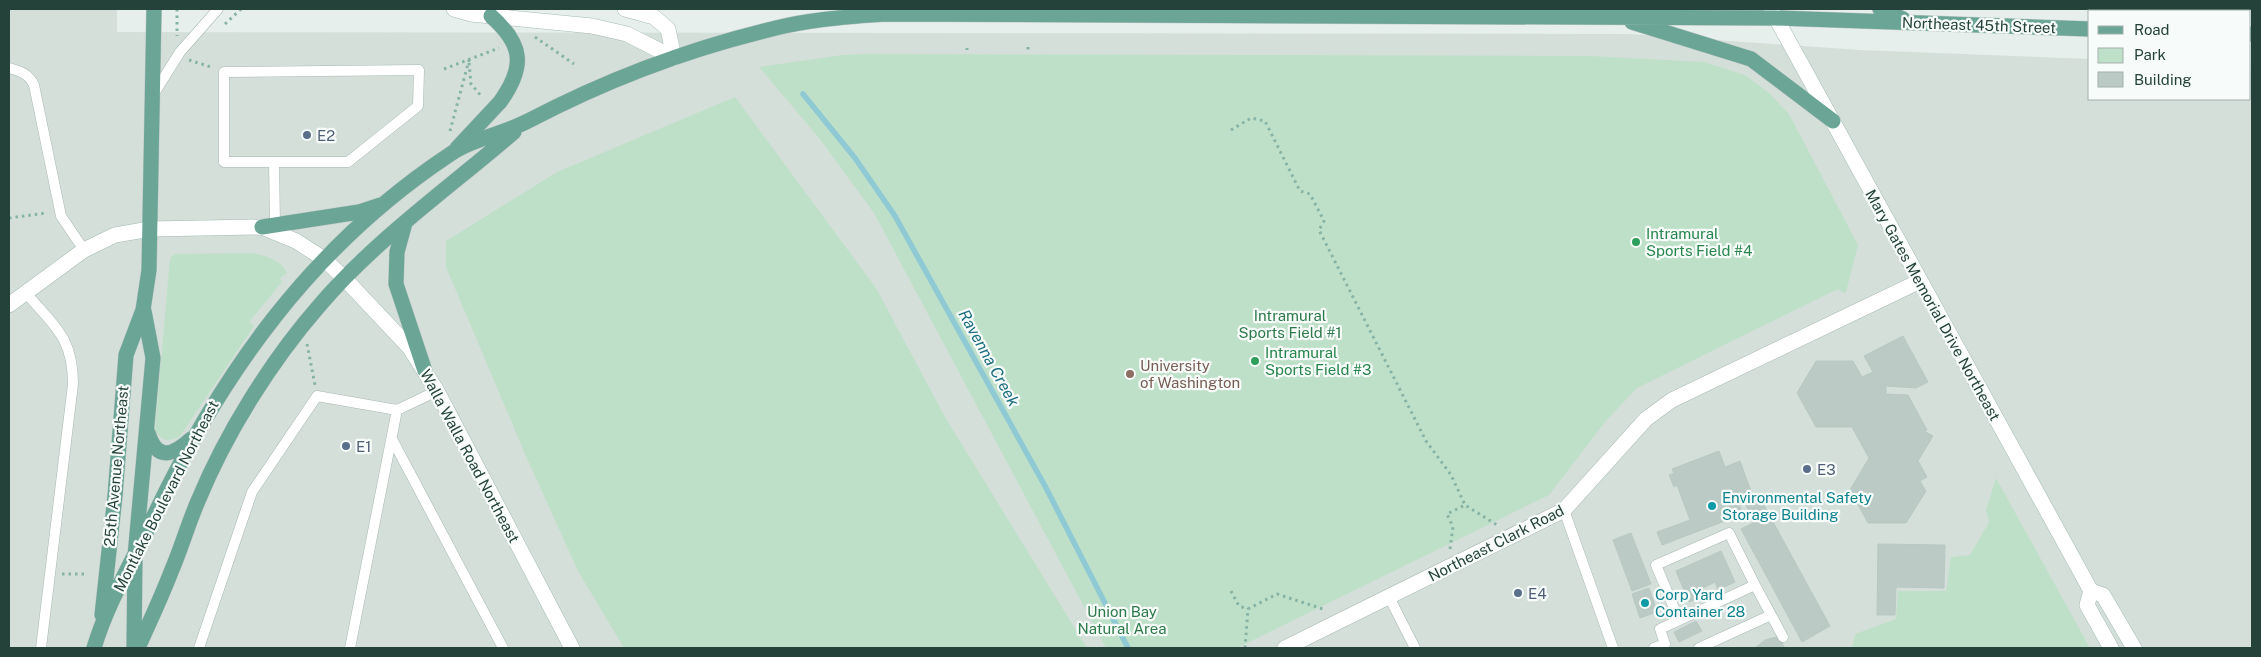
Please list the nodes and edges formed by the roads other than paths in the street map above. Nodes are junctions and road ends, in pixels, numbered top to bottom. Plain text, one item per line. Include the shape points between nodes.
1 (154, 9) edge
2 (218, 9) edge
3 (454, 9) edge
4 (626, 9) edge
5 (868, 9) edge
6 (1880, 9) edge
7 (1000, 12) edge
8 (1338, 12) edge
9 (1777, 12) edge
10 (884, 14) junction
11 (491, 16) junction
12 (1616, 18) junction
13 (1911, 23) junction
14 (2088, 29) edge
15 (674, 58) junction
16 (9, 68) edge
17 (152, 95) junction
18 (1833, 121) junction
19 (523, 124) junction
20 (452, 153) junction
21 (274, 162) junction
22 (381, 205) junction
23 (406, 221) junction
24 (269, 226) junction
25 (150, 229) junction
26 (84, 250) junction
27 (324, 259) junction
28 (345, 279) junction
29 (1920, 281) junction
30 (26, 293) junction
31 (9, 305) edge
32 (143, 310) junction
33 (424, 371) junction
34 (437, 391) junction
35 (397, 410) junction
36 (147, 429) junction
37 (197, 433) junction
38 (392, 439) junction
39 (1564, 510) junction
40 (135, 556) junction
41 (1754, 585) junction
42 (2091, 591) junction
43 (1389, 597) junction
44 (1771, 615) junction
45 (1679, 620) junction
46 (101, 625) junction
47 (1783, 637) dead end
48 (1666, 646) edge
49 (41, 648) edge
50 (94, 648) edge
51 (134, 648) edge
52 (138, 648) edge
53 (199, 648) edge
54 (350, 648) edge
55 (503, 648) edge
56 (572, 648) edge
57 (1285, 648) edge
58 (1414, 648) edge
59 (1613, 648) edge
60 (1654, 648) edge
61 (1699, 648) edge
62 (2111, 648) edge
63 (2134, 648) edge

1 - 17 main road, 25th Avenue Northeast
2 - 17 lane via 180,52
3 - 11 street
4 - 15 street via 654,17 668,29
5 - 10 main road
6 - 13 main road
7 - 8 main road, Northeast 45th Street
7 - 10 main road, Northeast 45th Street
8 - 12 main road, Northeast 45th Street
9 - 12 main road, Northeast 45th Street
9 - 13 main road, Northeast 45th Street
9 - 18 street, Mary Gates Memorial Drive Northeast
10 - 15 main road, Northeast 45th Street via 830,18 777,27
11 - 15 street, bridge via 592,26 627,34
11 - 20 main road, bridge via 507,29 515,44 518,57 516,76 500,102
12 - 18 main road via 1751,59
13 - 14 main road, Northeast 45th Street
15 - 19 main road, Montlake Boulevard Northeast via 584,93
16 - 26 lane via 24,73 32,80 61,216
17 - 25 main road, 25th Avenue Northeast
18 - 29 street, Mary Gates Memorial Drive Northeast
19 - 20 main road, Montlake Boulevard Northeast
19 - 23 main road, Montlake Boulevard Northeast
20 - 22 main road, Montlake Boulevard Northeast
21 - 21 lane via 348,162 418,106 418,70 224,72 224,162
21 - 24 lane
22 - 24 main road via 359,212
22 - 27 main road, Montlake Boulevard Northeast
23 - 28 main road, Montlake Boulevard Northeast
23 - 33 main road via 397,252 396,284
24 - 25 street
24 - 27 street, Walla Walla Road Northeast
25 - 26 street via 115,236
25 - 32 main road, 25th Avenue Northeast via 149,270
26 - 30 street
27 - 28 street, Walla Walla Road Northeast
27 - 37 main road, Montlake Boulevard Northeast via 262,333 220,392
28 - 33 street, Walla Walla Road Northeast via 410,347
28 - 52 main road, Montlake Boulevard Northeast via 319,306 282,354 221,453
29 - 39 street, Northeast Clark Road via 1672,400 1646,420
29 - 42 street, Mary Gates Memorial Drive Northeast
30 - 31 street
30 - 49 lane via 59,331 68,345 73,364
32 - 36 main road, 25th Avenue Northeast via 153,358
32 - 46 main road, 25th Avenue Northeast via 126,355
33 - 34 street, Walla Walla Road Northeast
34 - 35 lane
34 - 56 street, Walla Walla Road Northeast
35 - 38 lane
35 - 53 lane via 318,396 252,492
36 - 37 main road via 156,450 170,453 177,452
36 - 40 main road, 25th Avenue Northeast
37 - 40 main road, Montlake Boulevard Northeast
38 - 54 lane
38 - 55 lane
39 - 43 street, Northeast Clark Road
39 - 59 lane
40 - 46 main road, Montlake Boulevard Northeast
40 - 51 main road, 25th Avenue Northeast
41 - 44 lane
41 - 45 lane
41 - 45 lane via 1730,533 1656,565
42 - 62 street, Mary Gates Memorial Drive Northeast via 2087,605
42 - 63 street, Mary Gates Memorial Drive Northeast via 2103,595
43 - 57 street, Northeast Clark Road
43 - 58 lane
44 - 47 lane
44 - 61 lane
45 - 48 lane via 1660,629
46 - 50 main road, Montlake Boulevard Northeast
48 - 60 lane

